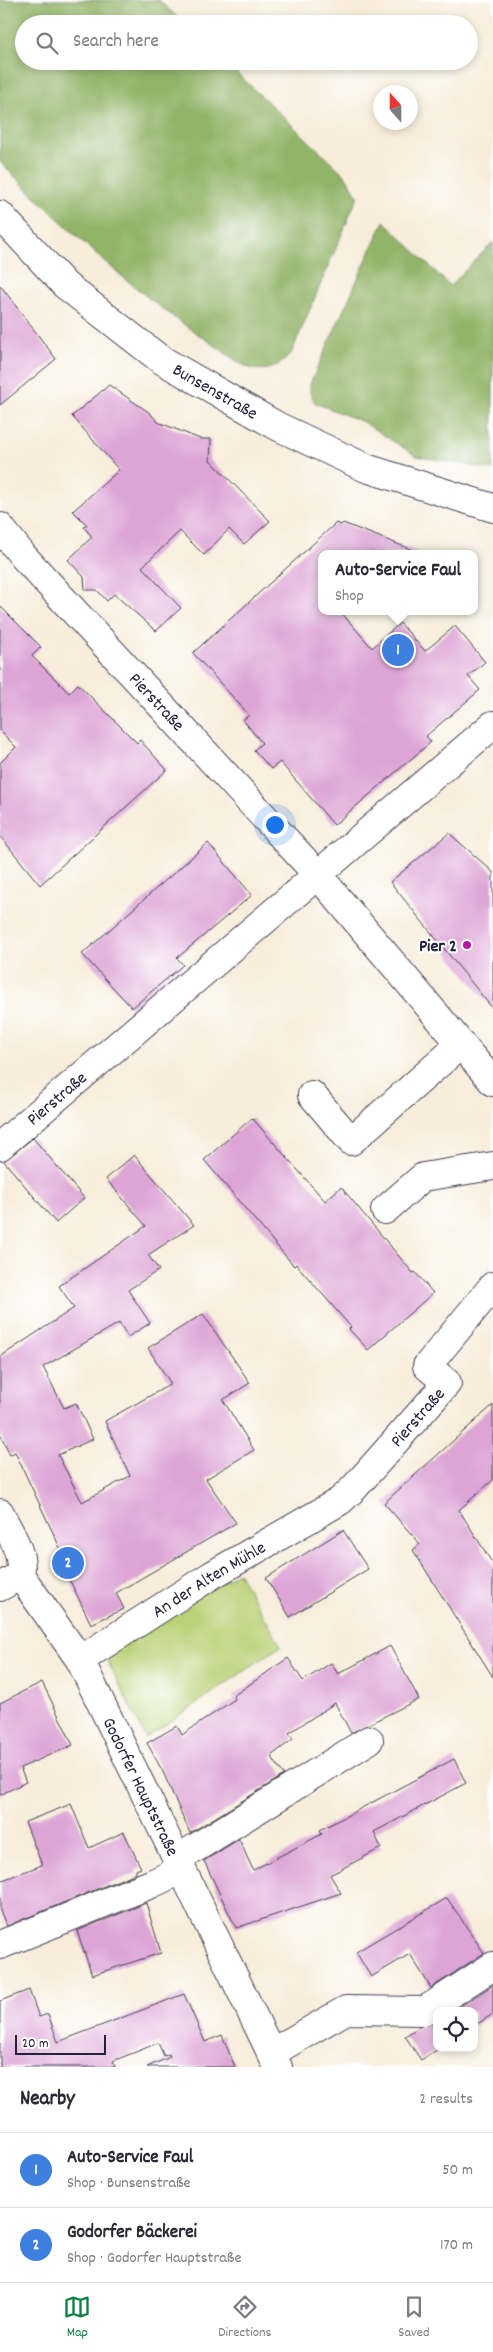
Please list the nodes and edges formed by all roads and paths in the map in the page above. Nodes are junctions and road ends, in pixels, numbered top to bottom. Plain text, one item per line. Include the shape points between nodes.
1 (0, 215) edge
2 (486, 504) edge
3 (0, 527) edge
4 (493, 725) edge
5 (316, 874) junction
6 (461, 1044) junction
7 (493, 1082) edge
8 (312, 1095) dead end
9 (0, 1146) edge
10 (493, 1166) edge
11 (385, 1210) dead end
12 (493, 1286) edge
13 (340, 1501) joint
14 (0, 1513) edge
15 (10, 1581) edge
16 (80, 1660) junction
17 (370, 1740) dead end
18 (178, 1865) junction
19 (0, 1944) edge
20 (493, 1966) edge
21 (275, 2060) edge

1 - 2 street, Bunsenstraße via 65,285 160,360 277,426 366,468
3 - 5 street, Pierstraße via 23,556
4 - 5 street, Pierstraße
5 - 6 street, Pierstraße
5 - 9 street, Pierstraße
6 - 7 street, Pierstraße
6 - 8 street via 351,1141
10 - 11 street via 423,1177
12 - 13 street, Pierstraße via 428,1366 447,1383
13 - 16 street, An der Alten Mühle via 212,1575
14 - 15 street, Godorfer Hauptstraße via 22,1565
15 - 16 street, Godorfer Hauptstraße
16 - 18 street, Godorfer Hauptstraße
17 - 18 street
18 - 19 street via 152,1884
18 - 21 street, Godorfer Hauptstraße
20 - 21 street via 424,2011 346,2010

